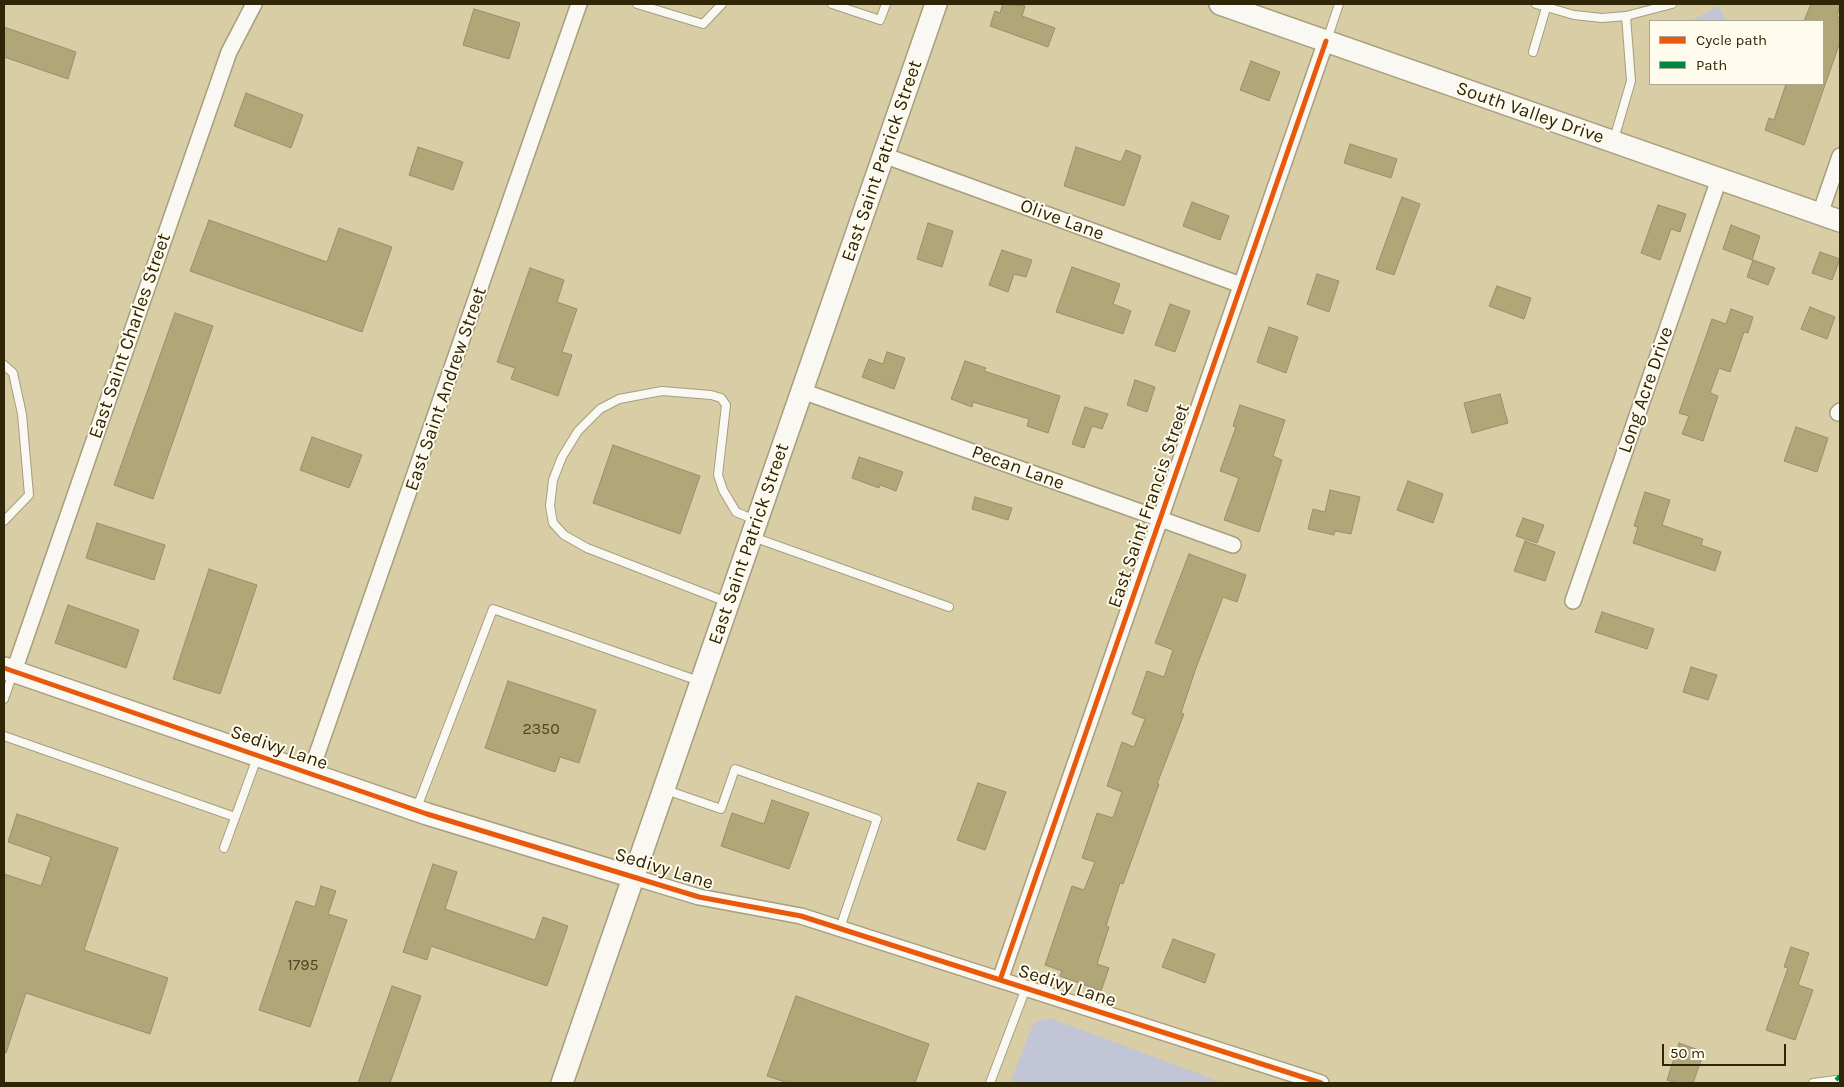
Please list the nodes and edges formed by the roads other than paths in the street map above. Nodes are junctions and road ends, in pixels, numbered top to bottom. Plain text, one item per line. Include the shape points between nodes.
1 (254, 4) edge
2 (579, 4) edge
3 (637, 4) edge
4 (722, 4) edge
5 (832, 4) edge
6 (886, 4) edge
7 (936, 4) edge
8 (1220, 4) edge
9 (1339, 4) edge
10 (1536, 4) edge
11 (1672, 4) edge
12 (1546, 8) junction
13 (1626, 16) junction
14 (1326, 42) junction
15 (1533, 52) dead end
16 (1613, 141) junction
17 (884, 155) junction
18 (1840, 156) edge
19 (1719, 179) junction
20 (1820, 214) junction
21 (1840, 222) edge
22 (1241, 285) junction
23 (4, 365) edge
24 (802, 392) junction
25 (1160, 519) junction
26 (4, 521) edge
27 (754, 529) junction
28 (1233, 545) dead end
29 (1573, 601) dead end
30 (729, 603) junction
31 (949, 607) dead end
32 (9, 669) edge
33 (701, 682) junction
34 (4, 699) edge
35 (4, 736) edge
36 (258, 756) junction
37 (310, 774) junction
38 (664, 790) junction
39 (416, 811) junction
40 (235, 817) junction
41 (224, 848) dead end
42 (634, 877) junction
43 (840, 928) junction
44 (1000, 980) junction
45 (1026, 988) junction
46 (562, 1083) edge
47 (990, 1083) edge
48 (1321, 1083) edge
49 (1814, 1083) edge
50 (1836, 1083) edge

1 - 32 street, East Saint Charles Street via 229,52
2 - 37 street, East Saint Andrew Street
3 - 4 lane via 703,24
5 - 6 lane via 880,20
7 - 17 street, East Saint Patrick Street
8 - 14 street, South Valley Drive
9 - 14 lane
10 - 12 lane
11 - 13 lane
12 - 13 lane via 1602,18
12 - 15 lane
13 - 16 lane via 1631,81
14 - 16 street, South Valley Drive
14 - 22 street, East Saint Francis Street
16 - 19 street, South Valley Drive
17 - 22 street, Olive Lane
17 - 24 street, East Saint Patrick Street
18 - 20 street
19 - 20 street, South Valley Drive
19 - 29 street, Long Acre Drive
20 - 21 street, South Valley Drive
22 - 25 street, East Saint Francis Street
23 - 26 lane via 13,373 22,414 29,495
24 - 25 street, Pecan Lane
24 - 27 street, East Saint Patrick Street
25 - 28 street, Pecan Lane
25 - 44 street, East Saint Francis Street
27 - 30 street, East Saint Patrick Street
27 - 30 lane via 736,512 718,475 726,405 721,398 711,395 662,392 613,402 600,409 578,431 553,480 550,506 553,523 564,535 587,548
27 - 31 lane
30 - 33 street, East Saint Patrick Street
32 - 34 lane
32 - 36 street, Sedivy Lane
33 - 38 street, East Saint Patrick Street
33 - 39 lane via 493,609
35 - 40 lane
36 - 37 street, Sedivy Lane
36 - 40 lane
37 - 39 street, Sedivy Lane
38 - 42 street, East Saint Patrick Street
38 - 43 lane via 721,809 735,769 877,819
39 - 42 street, Sedivy Lane
40 - 41 lane
42 - 43 street, Sedivy Lane via 699,897 802,916
42 - 46 street, East Saint Patrick Street
43 - 44 street, Sedivy Lane
44 - 45 street, Sedivy Lane
45 - 47 lane
45 - 48 street, Sedivy Lane
49 - 50 lane via 1836,1080

